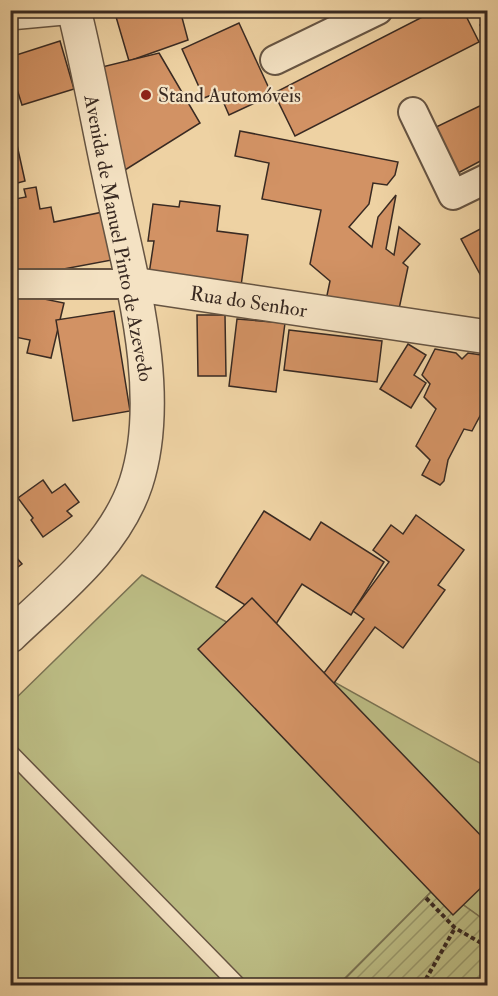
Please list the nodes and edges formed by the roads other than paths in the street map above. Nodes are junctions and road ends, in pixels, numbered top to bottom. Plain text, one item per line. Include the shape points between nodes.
1 (74, 13) edge
2 (361, 14) edge
3 (10, 22) edge
4 (275, 60) dead end
5 (413, 112) dead end
6 (488, 178) edge
7 (10, 284) edge
8 (132, 284) junction
9 (488, 337) edge
10 (10, 636) edge
11 (10, 752) edge
12 (239, 986) edge

1 - 3 lane
1 - 8 street, Avenida de Manuel Pinto de Azevedo
2 - 4 street
5 - 6 street via 453,195
7 - 8 street, Rua do Senhor
8 - 9 street, Rua do Senhor
8 - 10 street, Avenida de Manuel Pinto de Azevedo via 148,379 143,451 136,484 105,541
11 - 12 lane

